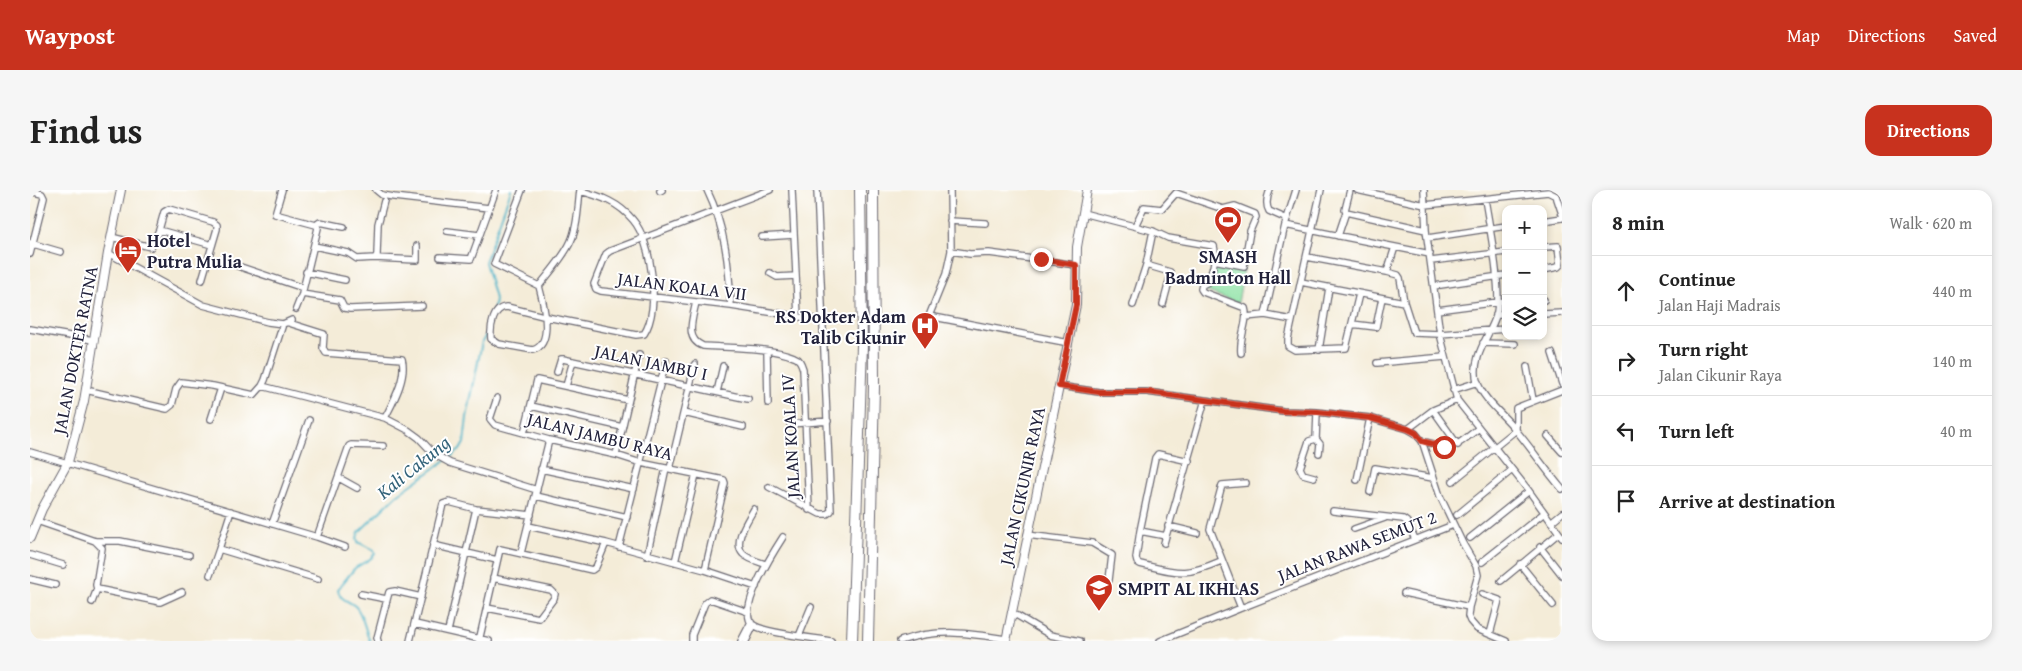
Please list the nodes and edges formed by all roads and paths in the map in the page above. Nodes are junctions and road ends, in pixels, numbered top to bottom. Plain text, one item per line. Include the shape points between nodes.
1 (121, 190) edge
2 (282, 190) edge
3 (376, 190) edge
4 (496, 190) edge
5 (522, 190) edge
6 (580, 190) edge
7 (707, 190) edge
8 (770, 190) edge
9 (792, 190) edge
10 (817, 190) edge
11 (860, 190) edge
12 (873, 190) edge
13 (950, 190) edge
14 (1087, 190) edge
15 (1270, 190) edge
16 (1296, 190) edge
17 (1321, 190) edge
18 (1350, 190) edge
19 (1357, 190) edge
20 (1424, 190) edge
21 (30, 191) edge
22 (1498, 193) edge
23 (1485, 198) junction
24 (384, 201) dead end
25 (1425, 205) junction
26 (489, 208) junction
27 (717, 210) junction
28 (1346, 212) junction
29 (1083, 213) junction
30 (1562, 214) edge
31 (30, 218) edge
32 (1562, 218) edge
33 (38, 220) junction
34 (1547, 220) edge
35 (950, 221) junction
36 (1286, 222) junction
37 (985, 223) dead end
38 (316, 225) junction
39 (1135, 226) junction
40 (1502, 226) edge
41 (344, 227) dead end
42 (1489, 228) junction
43 (159, 230) junction
44 (1312, 230) junction
45 (1426, 230) junction
46 (447, 231) dead end
47 (1153, 231) junction
48 (794, 234) junction
49 (479, 235) junction
50 (1338, 236) junction
51 (111, 237) junction
52 (762, 237) dead end
53 (644, 238) junction
54 (1428, 238) junction
55 (31, 244) edge
56 (212, 245) junction
57 (314, 246) junction
58 (417, 246) dead end
59 (1395, 247) junction
60 (1547, 247) edge
61 (951, 251) junction
62 (61, 252) dead end
63 (108, 252) junction
64 (1502, 253) edge
65 (30, 254) edge
66 (1430, 254) junction
67 (1493, 254) junction
68 (440, 257) dead end
69 (375, 258) junction
70 (1307, 258) junction
71 (1214, 260) junction
72 (226, 262) dead end
73 (1430, 262) junction
74 (1076, 265) junction
75 (1146, 265) junction
76 (1547, 269) edge
77 (306, 272) junction
78 (1387, 272) junction
79 (770, 274) dead end
80 (796, 276) junction
81 (1502, 276) edge
82 (1496, 278) junction
83 (202, 280) dead end
84 (345, 280) dead end
85 (1301, 282) junction
86 (538, 286) junction
87 (1434, 286) junction
88 (1329, 288) junction
89 (303, 291) junction
90 (1359, 294) junction
91 (653, 296) junction
92 (1382, 298) junction
93 (1502, 301) edge
94 (696, 302) junction
95 (1404, 302) junction
96 (1497, 302) junction
97 (1163, 304) dead end
98 (1133, 305) dead end
99 (422, 306) dead end
100 (731, 306) junction
101 (296, 309) dead end
102 (1436, 310) junction
103 (1562, 313) edge
104 (1547, 314) edge
105 (1265, 315) junction
106 (1496, 315) junction
107 (1502, 315) edge
108 (1246, 316) junction
109 (547, 317) junction
110 (798, 317) junction
111 (814, 319) dead end
112 (1292, 320) junction
113 (288, 322) junction
114 (1352, 324) junction
115 (30, 328) edge
116 (1490, 328) junction
117 (1502, 328) edge
118 (1440, 334) junction
119 (93, 340) junction
120 (1068, 342) junction
121 (1483, 343) junction
122 (1515, 344) dead end
123 (1318, 350) junction
124 (767, 351) junction
125 (1241, 352) dead end
126 (1552, 352) dead end
127 (639, 355) dead end
128 (1445, 357) junction
129 (573, 361) junction
130 (666, 361) dead end
131 (1377, 363) dead end
132 (695, 364) dead end
133 (723, 366) dead end
134 (1527, 367) dead end
135 (557, 372) dead end
136 (635, 374) junction
137 (661, 380) junction
138 (1478, 382) junction
139 (1562, 384) edge
140 (262, 386) junction
141 (566, 386) junction
142 (690, 386) junction
143 (1059, 386) junction
144 (222, 388) junction
145 (86, 390) junction
146 (1453, 390) junction
147 (1562, 390) edge
148 (717, 392) junction
149 (497, 398) dead end
150 (748, 399) dead end
151 (628, 400) junction
152 (1205, 400) junction
153 (1457, 400) junction
154 (1533, 400) junction
155 (768, 403) dead end
156 (531, 406) junction
157 (1433, 410) junction
158 (1318, 412) junction
159 (684, 413) junction
160 (385, 418) junction
161 (1370, 418) junction
162 (211, 419) dead end
163 (309, 420) dead end
164 (828, 421) junction
165 (805, 423) junction
166 (790, 424) dead end
167 (622, 427) junction
168 (743, 427) dead end
169 (1479, 428) junction
170 (1408, 429) junction
171 (1516, 430) junction
172 (524, 433) junction
173 (1548, 436) dead end
174 (1316, 439) junction
175 (549, 440) junction
176 (1422, 441) junction
177 (1458, 445) junction
178 (383, 446) dead end
179 (1495, 447) junction
180 (30, 452) edge
181 (1562, 452) edge
182 (1319, 453) dead end
183 (616, 455) junction
184 (1189, 461) junction
185 (68, 462) junction
186 (641, 463) junction
187 (541, 469) junction
188 (668, 469) junction
189 (1512, 470) junction
190 (696, 474) junction
191 (1314, 477) dead end
192 (339, 478) junction
193 (1433, 478) junction
194 (1357, 480) dead end
195 (1453, 481) dead end
196 (1246, 483) dead end
197 (769, 487) dead end
198 (357, 488) dead end
199 (634, 489) junction
200 (1562, 489) edge
201 (1529, 491) junction
202 (1370, 492) dead end
203 (536, 493) junction
204 (476, 509) junction
205 (754, 509) dead end
206 (809, 510) junction
207 (231, 511) junction
208 (1333, 511) dead end
209 (1544, 513) junction
210 (1562, 513) edge
211 (531, 515) junction
212 (1458, 515) dead end
213 (627, 517) junction
214 (1387, 518) junction
215 (37, 521) junction
216 (1551, 522) junction
217 (272, 524) junction
218 (1453, 525) junction
219 (528, 526) junction
220 (1168, 526) junction
221 (1354, 529) dead end
222 (1140, 531) junction
223 (1196, 533) dead end
224 (1027, 535) junction
225 (1560, 535) edge
226 (1166, 536) junction
227 (317, 537) junction
228 (783, 537) dead end
229 (30, 538) edge
230 (1470, 538) dead end
231 (1416, 539) junction
232 (95, 541) junction
233 (1164, 543) dead end
234 (606, 544) junction
235 (433, 545) junction
236 (345, 547) dead end
237 (619, 547) junction
238 (1540, 547) junction
239 (219, 549) junction
240 (466, 552) junction
241 (521, 553) junction
242 (30, 555) edge
243 (189, 555) dead end
244 (647, 556) junction
245 (497, 560) junction
246 (1220, 561) junction
247 (676, 562) junction
248 (1482, 562) dead end
249 (765, 564) junction
250 (1520, 564) junction
251 (63, 565) dead end
252 (705, 570) junction
253 (210, 575) dead end
254 (1562, 575) edge
255 (493, 578) junction
256 (30, 579) edge
257 (318, 579) dead end
258 (1109, 580) dead end
259 (1501, 581) dead end
260 (55, 585) dead end
261 (756, 587) junction
262 (97, 589) junction
263 (182, 592) dead end
264 (1404, 593) dead end
265 (361, 594) dead end
266 (1482, 594) dead end
267 (421, 597) junction
268 (386, 600) junction
269 (92, 602) dead end
270 (1553, 605) dead end
271 (811, 607) dead end
272 (1469, 607) junction
273 (486, 608) junction
274 (1240, 608) junction
275 (748, 612) junction
276 (1011, 612) junction
277 (415, 624) junction
278 (753, 624) junction
279 (448, 631) junction
280 (1490, 634) junction
281 (799, 636) junction
282 (377, 640) edge
283 (479, 640) edge
284 (1006, 640) edge
285 (410, 641) edge
286 (489, 641) edge
287 (692, 641) edge
288 (741, 641) edge
289 (746, 641) edge
290 (831, 641) edge
291 (852, 641) edge
292 (868, 641) edge
293 (900, 641) edge
294 (1080, 641) edge
295 (1160, 641) edge
296 (1506, 641) edge

1 - 51 street, JALAN DOKTER RATNA
2 - 38 street via 275,214
3 - 26 street via 388,196
4 - 26 street
5 - 86 street via 494,264
6 - 53 street via 618,206 634,221
6 - 86 street via 572,240
7 - 27 street
8 - 27 street
9 - 48 street
10 - 164 street
11 - 291 highway via 862,345
12 - 292 highway via 874,387
13 - 35 street
14 - 29 street, JALAN CIKUNIR RAYA
15 - 36 street via 1267,208
16 - 36 street
17 - 44 street
18 - 28 street
19 - 25 street
20 - 25 street
21 - 33 street via 44,195
22 - 23 street
22 - 30 street via 1552,193 1559,200
23 - 25 street
23 - 42 street
24 - 69 street
25 - 45 street
26 - 49 street
27 - 53 street
27 - 100 street via 728,259
28 - 45 street
28 - 50 street
29 - 39 street
29 - 74 street, JALAN CIKUNIR RAYA
31 - 33 street
32 - 34 street
33 - 55 street
35 - 37 street
35 - 61 street
36 - 44 street
36 - 105 street
38 - 41 street via 320,222
38 - 57 street
39 - 47 street
39 - 71 street via 1144,207 1162,209 1176,193 1223,209 1235,206 1255,214 1245,265
40 - 42 street
42 - 54 street
42 - 67 street
43 - 51 street via 151,247
43 - 56 street
43 - 56 street via 164,212 172,209 215,224 217,229
44 - 50 street
44 - 70 street
45 - 54 street
46 - 49 street
47 - 71 street via 1168,238 1212,245
47 - 75 street
48 - 52 street
48 - 80 street
49 - 68 street via 471,259
50 - 59 street
51 - 63 street, JALAN DOKTER RATNA
53 - 91 street via 652,271
53 - 91 street, JALAN KOALA VII via 607,252 594,284 601,291
54 - 66 street
55 - 62 street
55 - 65 street
56 - 83 street
57 - 69 street via 348,253 357,259
57 - 77 street
58 - 69 street via 417,260
59 - 66 street
59 - 78 street
60 - 76 street via 1558,246 1560,265
61 - 74 street
61 - 120 street via 946,274 929,316
63 - 113 street via 203,304 268,322
63 - 119 street, JALAN DOKTER RATNA
64 - 67 street
66 - 73 street
67 - 73 street
67 - 82 street
70 - 78 street
70 - 85 street
71 - 108 street via 1208,282 1202,285 1201,291 1243,306
72 - 89 street
73 - 87 street
74 - 120 street, JALAN CIKUNIR RAYA via 1076,305
75 - 97 street via 1170,272
75 - 98 street
77 - 84 street
77 - 89 street
78 - 95 street via 1400,278
79 - 80 street
80 - 110 street
81 - 82 street
82 - 87 street
82 - 96 street
85 - 88 street
85 - 112 street
86 - 109 street
87 - 102 street
88 - 90 street
88 - 123 street
89 - 99 street via 340,300 344,308 350,309
89 - 101 street
90 - 92 street
90 - 114 street
91 - 94 street, JALAN KOALA VII
91 - 109 street via 650,322 644,334
92 - 95 street
92 - 114 street via 1376,326
93 - 96 street
94 - 100 street, JALAN KOALA VII
94 - 124 street, JALAN KOALA IV via 691,332 696,343
95 - 118 street via 1413,332
96 - 102 street
96 - 106 street
100 - 110 street, JALAN KOALA VII
102 - 118 street
103 - 104 street
105 - 108 street
105 - 112 street
106 - 107 street
106 - 116 street
108 - 125 street via 1240,338
109 - 109 street via 502,307 497,310 491,339 499,344 533,350 539,348
110 - 111 street, JALAN KOALA VII
112 - 123 street via 1288,346 1295,350
113 - 140 street
113 - 160 street via 324,334 326,353 402,359 400,383
114 - 123 street via 1346,348
115 - 119 street
116 - 117 street
116 - 118 street
116 - 121 street
118 - 128 street
119 - 145 street, JALAN DOKTER RATNA
120 - 143 street, JALAN CIKUNIR RAYA
121 - 122 street
121 - 138 street via 1477,365
124 - 155 street
124 - 165 street, JALAN KOALA IV via 800,361
126 - 139 street
127 - 136 street
128 - 131 street
128 - 146 street
129 - 135 street, JALAN JAMBU I via 561,360
129 - 136 street, JALAN JAMBU I
129 - 141 street
130 - 137 street
132 - 142 street
133 - 148 street
134 - 154 street
136 - 137 street, JALAN JAMBU I
136 - 151 street
137 - 142 street, JALAN JAMBU I
137 - 186 street
138 - 146 street
138 - 171 street via 1489,401
140 - 144 street via 254,395
140 - 160 street
141 - 151 street
141 - 156 street via 537,380
142 - 148 street, JALAN JAMBU I
142 - 159 street
143 - 152 street via 1099,392 1148,392
143 - 224 street, JALAN CIKUNIR RAYA
144 - 145 street via 181,382 172,405 167,409
144 - 162 street
145 - 185 street, JALAN DOKTER RATNA
146 - 153 street
147 - 154 street
148 - 150 street, JALAN JAMBU I
149 - 172 street, JALAN JAMBU RAYA via 491,414 492,423
151 - 167 street
152 - 158 street via 1283,411
152 - 184 street
153 - 157 street
153 - 169 street
154 - 171 street via 1516,409
156 - 167 street
156 - 172 street
157 - 170 street
157 - 177 street
158 - 161 street
158 - 174 street
159 - 168 street
159 - 188 street
160 - 203 street via 419,438 450,463
161 - 170 street
161 - 194 street
163 - 217 street
164 - 165 street
164 - 206 street via 831,510 827,514
165 - 166 street
165 - 206 street, JALAN KOALA IV
167 - 183 street
169 - 177 street
169 - 179 street
170 - 176 street
171 - 179 street
171 - 200 street
172 - 175 street, JALAN JAMBU RAYA
173 - 181 street
174 - 182 street via 1320,445
174 - 191 street via 1309,441 1300,470 1302,474
175 - 183 street, JALAN JAMBU RAYA
175 - 187 street
176 - 177 street via 1444,447
176 - 193 street
178 - 192 street via 351,445
179 - 189 street
179 - 195 street
180 - 185 street
183 - 186 street, JALAN JAMBU RAYA
184 - 220 street
184 - 222 street via 1157,455
185 - 207 street
185 - 215 street, JALAN DOKTER RATNA
186 - 188 street, JALAN JAMBU RAYA
186 - 199 street
187 - 199 street
187 - 203 street
188 - 190 street, JALAN JAMBU RAYA
188 - 244 street
189 - 201 street
189 - 212 street
190 - 247 street
190 - 252 street, JALAN JAMBU RAYA via 724,480 725,483
192 - 198 street
192 - 227 street
193 - 202 street via 1376,468
193 - 218 street
196 - 246 street via 1221,486 1210,529
197 - 206 street
199 - 213 street
201 - 209 street
201 - 230 street
203 - 211 street
203 - 213 street
204 - 211 street
204 - 235 street via 449,502 443,504
204 - 240 street
205 - 249 street via 744,526 740,548 744,554
207 - 217 street
207 - 239 street
208 - 214 street
209 - 216 street
209 - 248 street
210 - 216 street
211 - 219 street
213 - 237 street
214 - 221 street
214 - 231 street via 1405,520
215 - 229 street, JALAN DOKTER RATNA
215 - 232 street
216 - 225 street
217 - 227 street
218 - 231 street, JALAN RAWA SEMUT 2
218 - 272 street via 1478,573
219 - 234 street
219 - 241 street
220 - 223 street
220 - 226 street
222 - 226 street
222 - 246 street via 1136,558 1140,564 1180,573
224 - 258 street via 1100,547 1112,555
224 - 276 street, JALAN CIKUNIR RAYA
225 - 238 street
226 - 233 street
227 - 236 street
228 - 249 street
231 - 274 street, JALAN RAWA SEMUT 2
232 - 243 street via 120,541
232 - 262 street via 102,548
234 - 237 street
234 - 241 street via 592,570
235 - 240 street
235 - 267 street
237 - 244 street
238 - 250 street
238 - 254 street
239 - 253 street
239 - 257 street
240 - 245 street
240 - 279 street
241 - 245 street via 500,549
242 - 251 street
244 - 247 street
245 - 255 street
246 - 274 street
247 - 252 street
249 - 261 street
250 - 259 street
250 - 270 street
252 - 261 street
255 - 273 street
255 - 273 street via 551,590 555,594 539,618
256 - 260 street
261 - 275 street
262 - 263 street via 160,602
262 - 269 street
264 - 272 street
265 - 268 street
266 - 280 street via 1500,600
267 - 268 street via 391,591
267 - 277 street
268 - 282 street
271 - 281 street
272 - 280 street via 1468,616 1473,626
273 - 283 street
274 - 295 street, JALAN RAWA SEMUT 2
275 - 278 street
275 - 287 street via 710,599 705,603
276 - 284 street, JALAN CIKUNIR RAYA
276 - 294 street via 1050,635
277 - 279 street
277 - 285 street
278 - 281 street
278 - 288 street
278 - 289 street
279 - 283 street
280 - 296 street
281 - 290 street
283 - 286 street
284 - 293 street via 931,632

